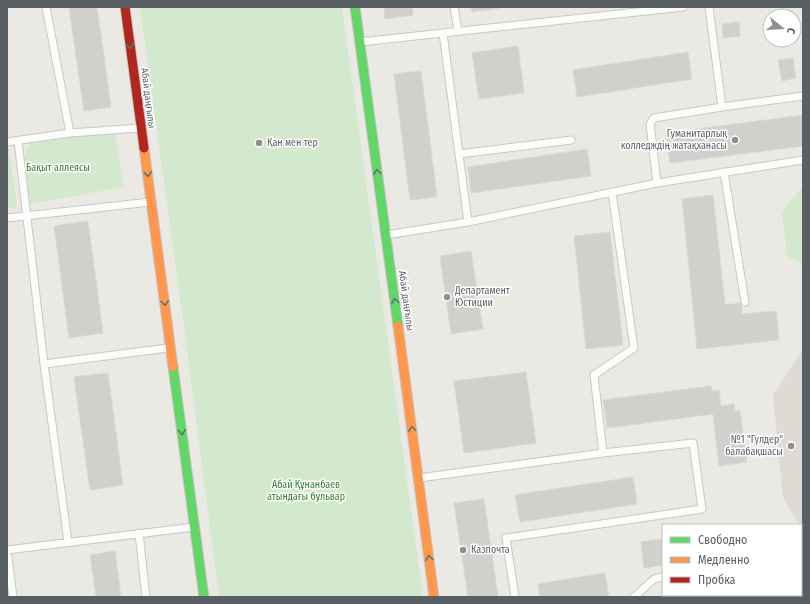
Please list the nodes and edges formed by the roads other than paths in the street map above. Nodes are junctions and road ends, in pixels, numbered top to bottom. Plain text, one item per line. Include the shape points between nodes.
1 (46, 7) edge
2 (125, 7) edge
3 (355, 7) edge
4 (454, 7) edge
5 (683, 7) edge
6 (709, 7) edge
7 (631, 10) edge
8 (458, 31) junction
9 (442, 33) junction
10 (360, 42) junction
11 (803, 96) edge
12 (722, 107) junction
13 (140, 128) junction
14 (70, 134) junction
15 (570, 140) dead end
16 (18, 141) junction
17 (7, 142) edge
18 (459, 154) junction
19 (803, 160) edge
20 (724, 172) junction
21 (657, 183) junction
22 (612, 192) junction
23 (152, 202) junction
24 (26, 216) junction
25 (7, 218) edge
26 (468, 222) junction
27 (386, 235) junction
28 (744, 302) dead end
29 (171, 348) junction
30 (44, 364) junction
31 (603, 453) junction
32 (418, 478) junction
33 (195, 527) junction
34 (138, 533) junction
35 (68, 542) junction
36 (7, 550) edge
37 (662, 577) edge
38 (13, 597) edge
39 (146, 597) edge
40 (204, 597) edge
41 (434, 597) edge
42 (515, 597) edge
43 (634, 597) edge

1 - 14 lane
2 -> 13 main road, Абай даңғылы
3 - 10 main road, Абай даңғылы
4 - 8 lane
5 - 7 lane
6 - 12 lane
7 - 8 lane
8 - 9 lane
9 - 10 lane
9 - 18 lane
27 -> 10 main road, Абай даңғылы
11 - 12 lane
12 - 21 lane via 654,118 650,124
13 - 14 lane
13 -> 23 main road, Абай даңғылы
14 - 16 lane
15 - 18 lane
16 - 17 lane
16 - 24 lane
18 - 26 lane
19 - 20 lane
20 - 21 lane
20 - 28 lane
21 - 22 lane
22 - 26 lane
22 - 31 lane via 634,348 594,375
23 - 24 lane
23 -> 29 main road, Абай даңғылы
24 - 25 lane
24 - 30 lane
26 - 27 lane
32 -> 27 main road, Абай даңғылы
29 - 30 lane
29 -> 33 main road, Абай даңғылы
30 - 35 lane
31 - 32 lane
31 - 42 lane via 693,443 702,509 506,538
41 -> 32 main road, Абай даңғылы
33 - 34 lane
33 - 40 main road, Абай даңғылы
34 - 35 lane
34 - 39 lane
35 - 36 lane
36 - 38 lane
37 - 43 lane via 654,579

